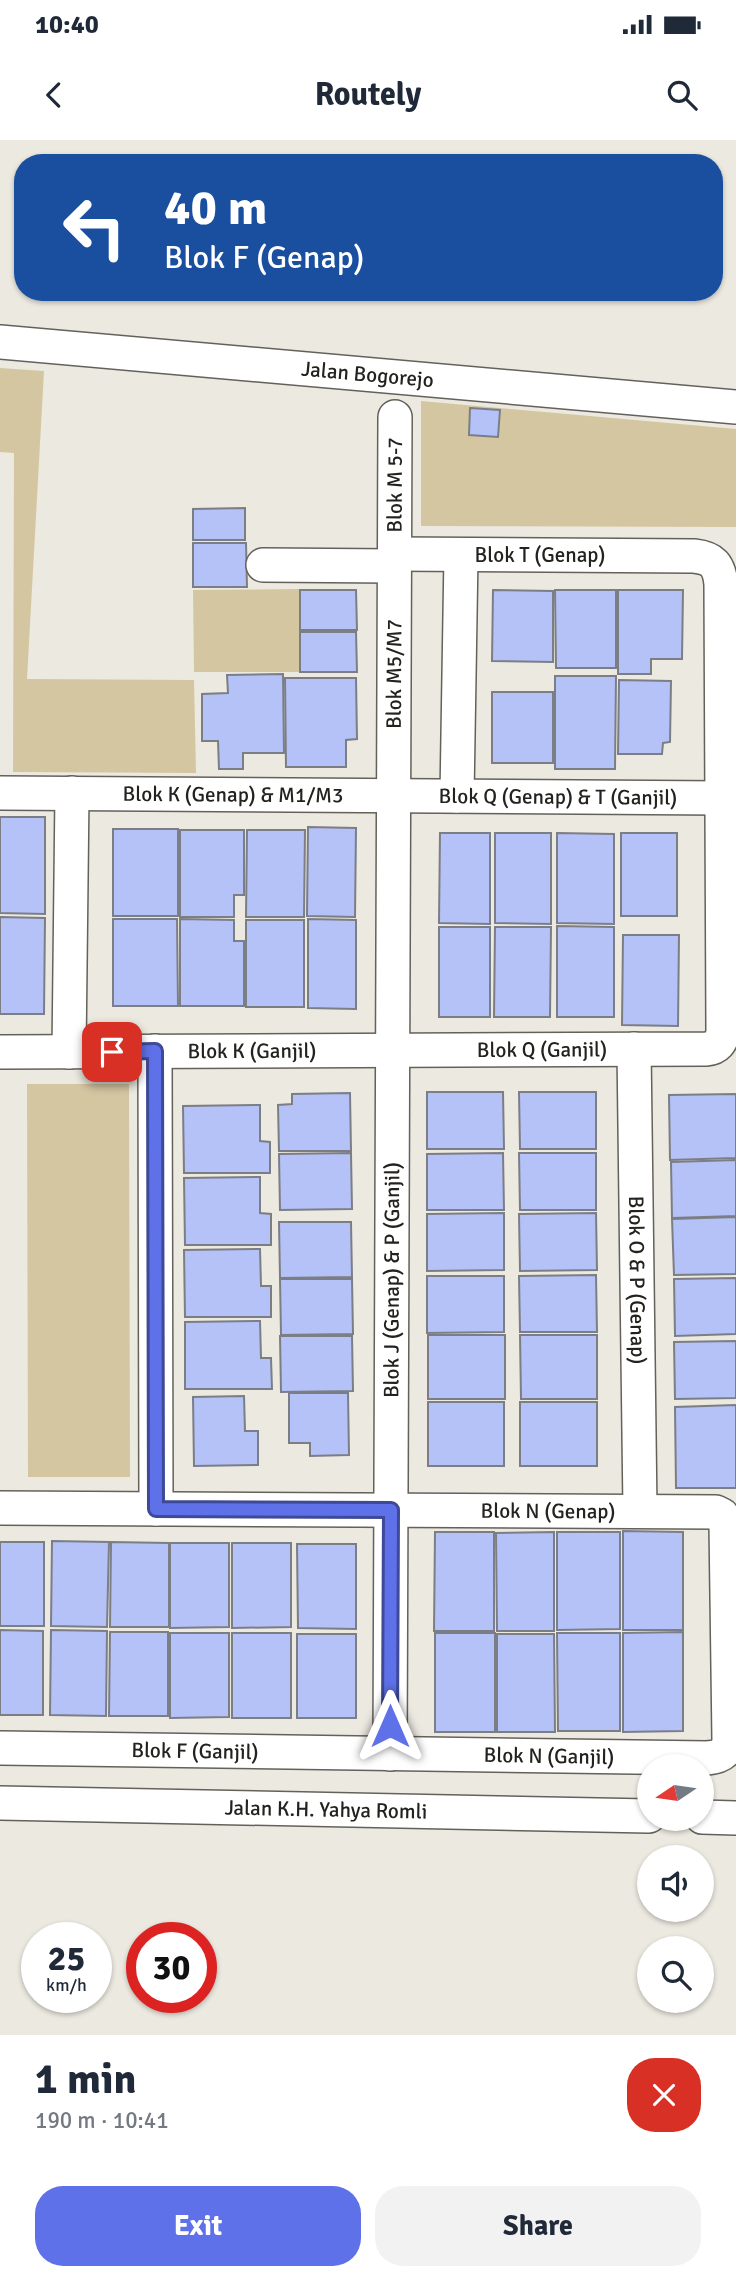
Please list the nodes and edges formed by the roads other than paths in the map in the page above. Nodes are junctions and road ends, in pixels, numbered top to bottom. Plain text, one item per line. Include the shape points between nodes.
1 (0, 342) edge
2 (736, 407) edge
3 (395, 416) dead end
4 (461, 555) junction
5 (394, 560) junction
6 (263, 565) dead end
7 (726, 784) edge
8 (0, 793) edge
9 (72, 793) junction
10 (394, 796) junction
11 (457, 796) junction
12 (729, 857) edge
13 (634, 1049) junction
14 (392, 1050) junction
15 (691, 1050) joint
16 (155, 1051) junction
17 (0, 1052) edge
18 (69, 1052) junction
19 (0, 1508) edge
20 (156, 1509) junction
21 (391, 1510) junction
22 (640, 1510) junction
23 (0, 1748) edge
24 (390, 1754) junction
25 (714, 1756) edge
26 (637, 1757) edge
27 (0, 1803) edge
28 (637, 1816) edge
29 (714, 1817) edge
30 (736, 1818) edge

1 - 2 street, Jalan Bogorejo
3 - 5 street, Blok M 5-7
4 - 5 street, Blok T (Genap)
4 - 7 street, Blok T (Genap) via 711,560 720,572
4 - 11 street
5 - 6 street, Blok T (Genap)
5 - 10 street, Blok M5/M7
7 - 11 street, Blok Q (Genap) & T (Ganjil)
7 - 12 street, Blok T (Genap)
8 - 9 street, Blok K (Genap) & M1/M3
9 - 10 street, Blok K (Genap) & M1/M3
9 - 18 street
10 - 11 street, Blok Q (Genap) & T (Ganjil)
10 - 14 street, Blok M5/M7
12 - 15 street, Blok T (Genap) via 722,1039 710,1049
13 - 14 street, Blok Q (Ganjil)
13 - 15 street, Blok Q (Ganjil)
13 - 22 street, Blok O & P (Genap)
14 - 16 street, Blok K (Ganjil)
14 - 21 street, Blok J (Genap) & P (Ganjil)
16 - 18 street, Blok K (Ganjil)
16 - 20 street
17 - 18 street, Blok K (Ganjil)
19 - 20 street, Blok N (Genap)
20 - 21 street, Blok N (Genap)
21 - 22 street, Blok N (Genap)
21 - 24 street, Blok J (Genap) & P (Ganjil)
22 - 25 street, Blok N (Genap) via 716,1512 726,1524 729,1741 727,1749
23 - 24 street, Blok F (Ganjil)
24 - 26 street, Blok N (Ganjil)
27 - 28 street, Jalan K.H. Yahya Romli
29 - 30 street

